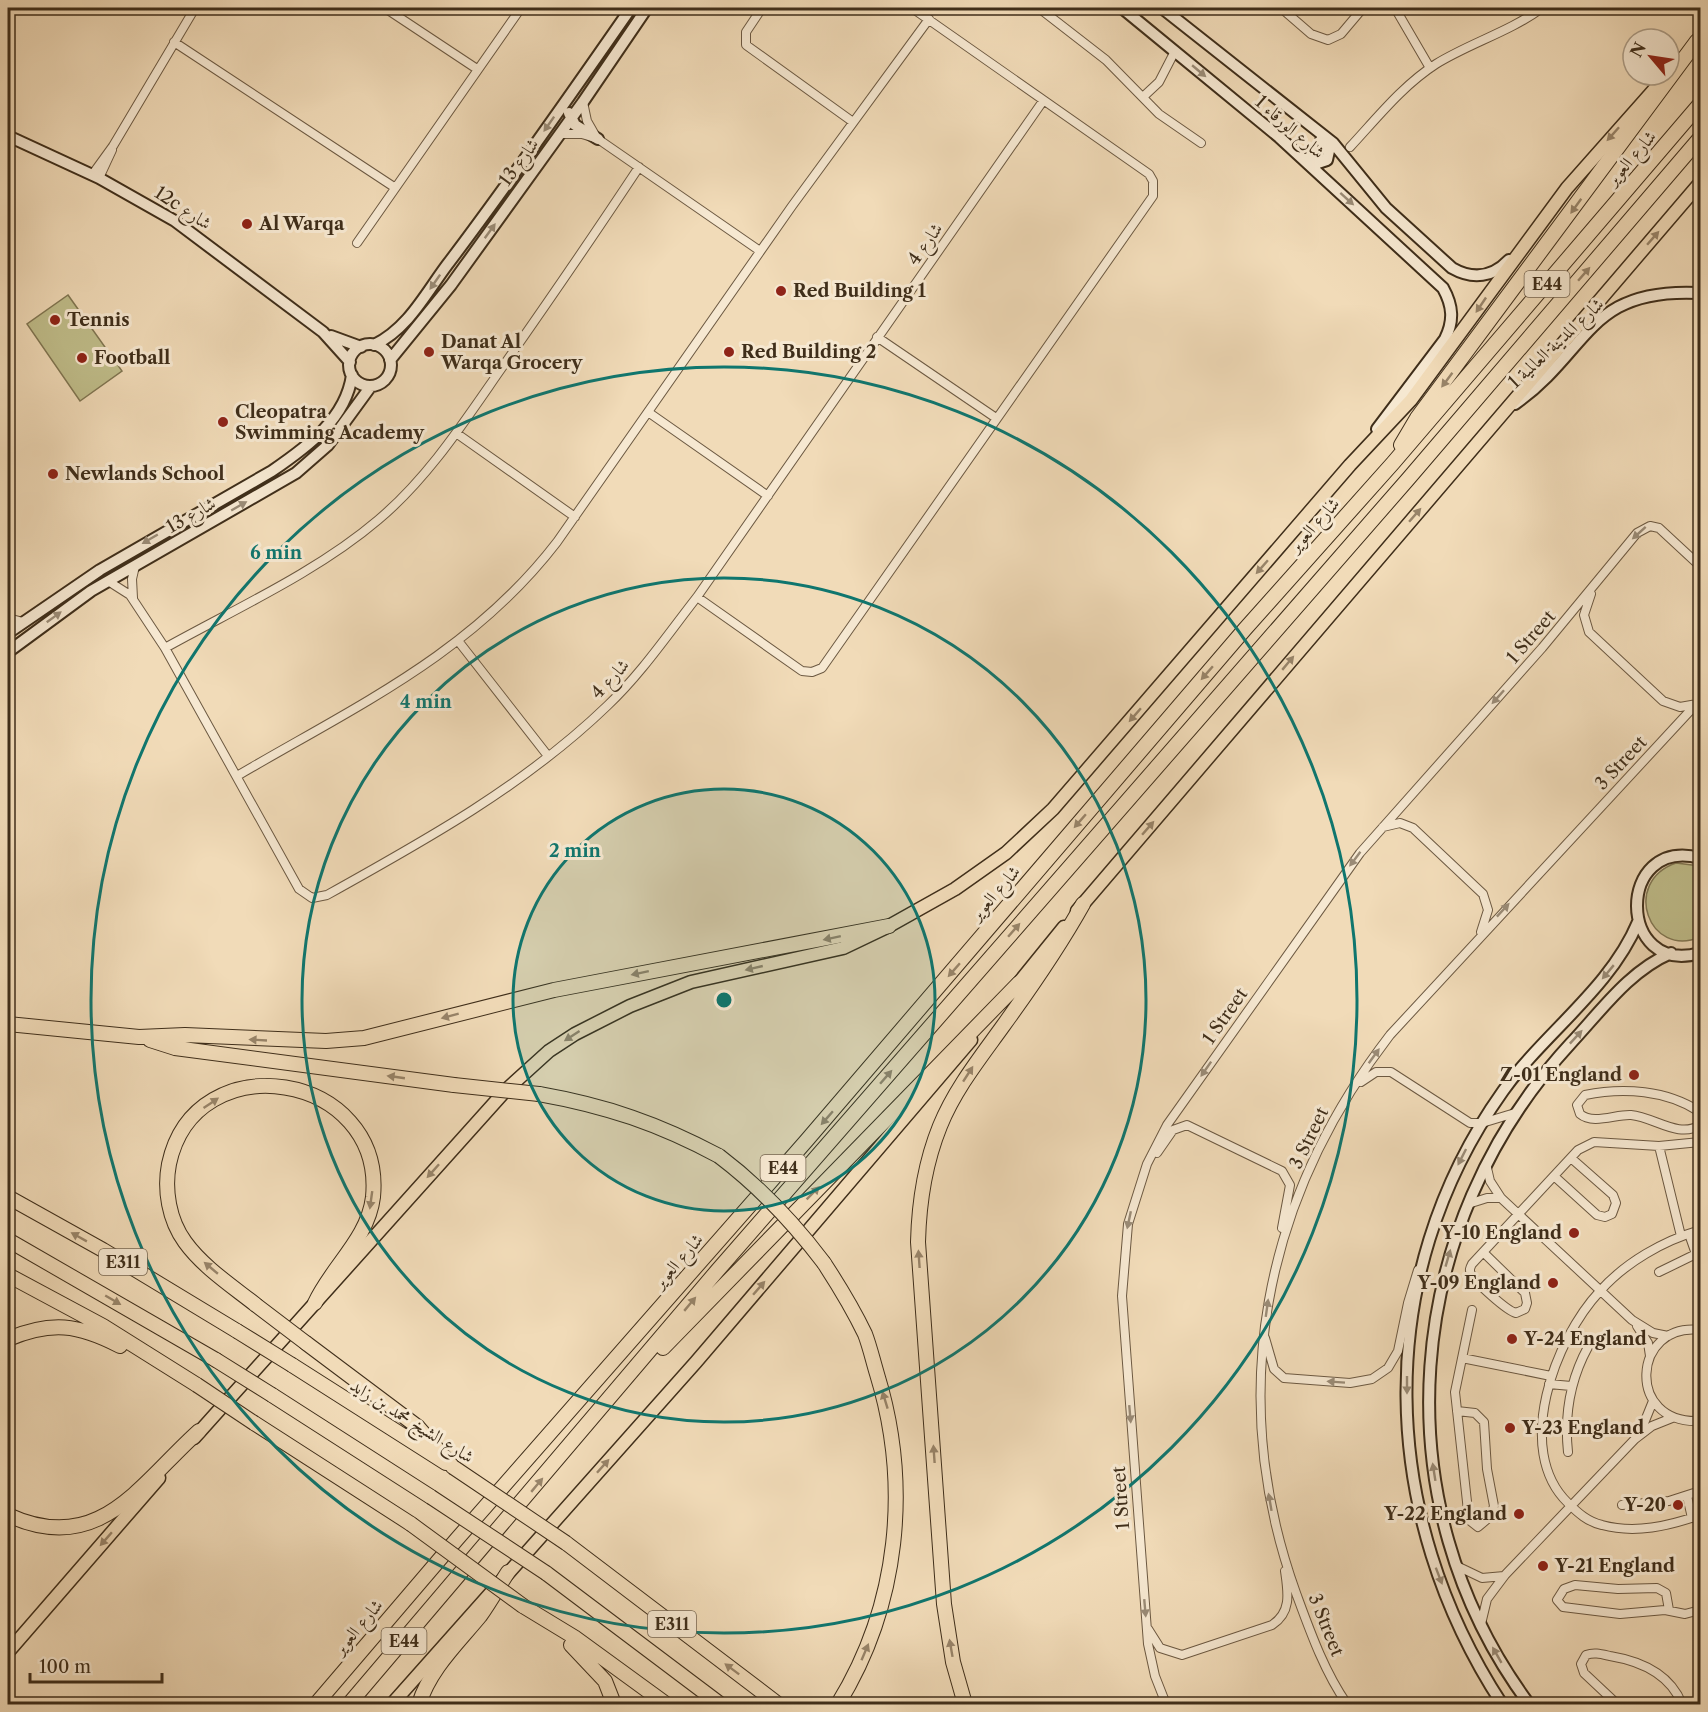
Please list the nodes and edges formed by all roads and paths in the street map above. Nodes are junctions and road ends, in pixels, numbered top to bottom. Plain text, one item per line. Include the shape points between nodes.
1 (195, 8) edge
2 (386, 8) edge
3 (521, 8) edge
4 (631, 8) edge
5 (647, 8) edge
6 (762, 8) edge
7 (912, 8) edge
8 (1040, 8) edge
9 (1122, 8) edge
10 (1162, 8) edge
11 (1281, 8) edge
12 (1363, 8) edge
13 (1395, 8) edge
14 (1542, 8) edge
15 (929, 19) junction
16 (1699, 38) edge
17 (174, 42) junction
18 (599, 51) junction
19 (1175, 51) junction
20 (1681, 59) edge
21 (1430, 68) junction
22 (477, 69) junction
23 (1656, 87) edge
24 (1144, 96) junction
25 (1044, 101) junction
26 (583, 102) junction
27 (1701, 104) edge
28 (570, 119) junction
29 (853, 122) junction
30 (1307, 122) junction
31 (560, 134) junction
32 (8, 136) edge
33 (1279, 137) junction
34 (1701, 138) edge
35 (598, 139) junction
36 (1201, 143) dead end
37 (1350, 147) dead end
38 (639, 167) junction
39 (95, 176) junction
40 (1701, 183) edge
41 (394, 187) junction
42 (357, 243) dead end
43 (1524, 244) junction
44 (760, 251) junction
45 (1701, 293) edge
46 (325, 333) junction
47 (877, 337) junction
48 (374, 345) junction
49 (361, 347) junction
50 (390, 360) junction
51 (350, 362) junction
52 (352, 375) junction
53 (371, 386) junction
54 (1505, 410) junction
55 (648, 412) junction
56 (996, 418) junction
57 (456, 433) junction
58 (1393, 463) junction
59 (1350, 465) junction
60 (768, 496) junction
61 (575, 517) junction
62 (135, 566) junction
63 (1701, 566) edge
64 (108, 581) junction
65 (1594, 587) junction
66 (697, 597) junction
67 (134, 600) junction
68 (8, 618) edge
69 (23, 622) junction
70 (8, 633) edge
71 (459, 642) junction
72 (165, 648) junction
73 (8, 652) edge
74 (1699, 702) edge
75 (548, 756) junction
76 (237, 776) junction
77 (1379, 829) junction
78 (1699, 857) edge
79 (1083, 904) junction
80 (1638, 922) junction
81 (890, 926) junction
82 (1479, 936) junction
83 (1671, 953) junction
84 (1701, 953) edge
85 (1019, 982) junction
86 (8, 1024) edge
87 (139, 1036) junction
88 (1345, 1099) junction
89 (1701, 1112) edge
90 (1515, 1113) junction
91 (1482, 1123) junction
92 (1701, 1125) edge
93 (1701, 1142) edge
94 (1659, 1146) junction
95 (1570, 1158) junction
96 (1487, 1161) junction
97 (1147, 1164) junction
98 (1554, 1176) junction
99 (8, 1197) edge
100 (1501, 1198) junction
101 (1466, 1204) junction
102 (1519, 1215) junction
103 (1701, 1230) edge
104 (1685, 1235) junction
105 (1282, 1239) junction
106 (8, 1240) edge
107 (1483, 1252) junction
108 (1698, 1253) edge
109 (1420, 1266) junction
110 (1659, 1272) dead end
111 (8, 1275) edge
112 (1600, 1290) junction
113 (315, 1303) junction
114 (1472, 1310) dead end
115 (1632, 1320) junction
116 (1701, 1330) edge
117 (1264, 1331) junction
118 (1668, 1336) junction
119 (8, 1339) edge
120 (1588, 1347) dead end
121 (1462, 1358) junction
122 (1649, 1358) junction
123 (184, 1376) junction
124 (1550, 1381) junction
125 (1571, 1386) junction
126 (609, 1399) junction
127 (1653, 1401) junction
128 (1457, 1411) junction
129 (1672, 1418) junction
130 (1701, 1421) edge
131 (200, 1431) junction
132 (1635, 1439) junction
133 (1568, 1452) dead end
134 (453, 1467) junction
135 (1701, 1491) edge
136 (1688, 1496) junction
137 (1622, 1505) dead end
138 (1571, 1506) junction
139 (8, 1515) edge
140 (1696, 1517) edge
141 (1284, 1558) junction
142 (1456, 1565) junction
143 (508, 1572) junction
144 (1505, 1575) junction
145 (523, 1606) junction
146 (1669, 1610) junction
147 (1701, 1610) edge
148 (1481, 1625) junction
149 (1147, 1628) junction
150 (8, 1653) edge
151 (316, 1704) edge
152 (349, 1704) edge
153 (392, 1704) edge
154 (419, 1704) edge
155 (614, 1704) edge
156 (666, 1704) edge
157 (720, 1704) edge
158 (778, 1704) edge
159 (838, 1704) edge
160 (964, 1704) edge
161 (1166, 1704) edge
162 (1347, 1704) edge
163 (1502, 1704) edge
164 (1529, 1704) edge
165 (1617, 1704) edge
166 (1682, 1704) edge

1 - 17 street
2 - 22 street
3 - 22 street
4 - 18 street, شارع 13
5 - 26 street, شارع 13
6 - 29 street via 746,33 746,45
7 - 15 street
8 - 24 street via 1100,54
9 - 19 street, شارع الورقاء 1
10 - 30 street, شارع الورقاء 1
11 - 12 street via 1311,34 1328,40 1341,34
13 - 21 street
14 - 21 street via 1514,27
15 - 25 street
15 - 29 street
16 - 20 main road
16 -> 58 highway via 1417,418
17 - 39 street
17 - 41 street
18 - 28 street via 594,68 570,106
18 -> 48 street, شارع 13 via 412,313 394,333
19 - 24 street via 1159,81
19 -> 33 street, شارع الورقاء 1
21 - 37 street via 1402,90
22 - 41 street
23 -> 43 main road via 1567,188
24 - 36 street via 1158,114
25 - 47 street, شارع 4
25 - 56 street via 1149,174 1155,188 1135,223
26 - 28 street, شارع 13
26 - 35 street
27 - 58 highway, شارع العوير / E44
28 - 31 street, شارع 13
28 - 35 street
29 - 44 street
30 - 33 street via 1328,148 1324,162 1315,163
30 - 43 street, شارع الورقاء 1 via 1340,150 1386,208 1447,264 1465,274 1486,275 1500,270
31 - 35 street
50 -> 31 street, شارع 13 via 440,300
32 - 39 street, 12c شارع
33 -> 59 street, شارع الورقاء 1 via 1432,277 1450,303 1452,326 1445,339
126 -> 34 highway, شارع العوير / E44
35 - 38 street
38 - 44 street
38 - 57 street
39 - 46 street, 12c شارع via 192,233
54 -> 40 main road
41 - 42 street
43 -> 59 main road via 1411,400
44 - 55 street
45 - 54 street, شارع المدينة العالمية 1 via 1656,293 1617,307 1587,331 1535,388
46 - 49 street, 12c شارع
46 - 51 street, 12c شارع
47 - 56 street
47 - 60 street, شارع 4
48 - 49 street
48 - 50 street via 385,351
49 - 51 street
50 - 53 street via 385,380
51 - 52 street
52 - 53 street
52 -> 69 street, شارع 13 via 337,413 317,437 291,458 100,570
62 -> 53 street, شارع 13 via 296,473 328,445
79 -> 54 main road
55 - 60 street
55 - 61 street
56 - 66 street via 822,668 802,671
57 - 61 street
57 - 72 street via 412,488 359,535 319,562
58 -> 151 highway, شارع العوير / E44
59 -> 81 main road via 1053,809 1006,853 955,889
60 - 66 street, شارع 4
61 - 71 street via 521,586
62 - 64 street, شارع 13
62 - 67 street
63 -> 65 street, 1 Street via 1663,531 1650,526 1637,533
64 - 67 street, شارع 4
73 -> 64 street, شارع 13
65 - 74 street via 1584,615 1589,632 1663,701 1680,707
65 -> 77 street, 1 Street
66 - 75 street, شارع 4 via 609,704
67 - 72 street, شارع 4
68 - 69 street
69 - 70 street, شارع 13
71 - 75 street
71 - 76 street
72 - 76 street, شارع 4
82 -> 74 street, 3 Street
75 - 76 street, شارع 4 via 462,818 319,898 299,889
77 - 82 street via 1392,823 1413,828 1483,894 1488,910
77 -> 97 street, 1 Street via 1202,1074 1167,1125
78 - 80 street via 1671,858 1648,872 1636,896
79 - 85 main road
160 -> 79 highway via 944,1604 918,1242 921,1196 932,1148 951,1104 976,1062 1056,952
80 - 83 street via 1653,944
80 -> 91 street via 1612,968 1517,1072
81 -> 87 highway via 554,990 364,1038 327,1041
81 -> 113 main road via 843,948 691,982 630,1006 575,1034 506,1090
88 -> 82 street, 3 Street via 1404,1017
83 - 84 street
90 -> 83 street via 1556,1059 1622,988 1650,964
126 -> 85 highway via 700,1311
143 -> 85 main road via 696,1362
86 - 87 highway
159 -> 87 highway, bridge via 866,1651 891,1566 897,1497 888,1410 866,1336 824,1263 772,1202 719,1156 677,1133 586,1102 175,1048
88 - 91 street via 1365,1077 1386,1071 1400,1076 1470,1123
88 - 105 street, 3 Street via 1315,1156
89 - 92 street via 1684,1103 1631,1090 1585,1095 1578,1105 1580,1114 1588,1119 1636,1116 1683,1130
90 - 91 street
90 - 96 street
91 -> 109 street via 1447,1190
93 - 94 street
94 - 95 street via 1594,1142 1582,1146
94 - 104 street
95 - 98 street
95 - 98 street via 1613,1196 1616,1203 1612,1214 1598,1215
96 - 100 street via 1490,1181
96 - 101 street
97 - 105 street via 1173,1130 1187,1125 1282,1171 1290,1185
97 -> 149 street, 1 Street via 1128,1224 1122,1296
98 - 102 street
134 -> 99 highway, شارع الشيخ محمد بن زايد / E311, bridge via 237,1331
100 - 101 street
100 - 102 street
142 -> 101 street via 1434,1471 1429,1373 1438,1297
102 - 107 street
102 - 112 street
103 - 104 street
104 - 108 street
104 - 112 street via 1637,1260
117 -> 105 street, 3 Street
106 -> 157 highway, E311, bridge via 216,1360 431,1497 546,1573
107 - 107 street via 1525,1293 1527,1303 1522,1311 1509,1311 1471,1274 1472,1264
108 - 110 street
109 -> 117 street via 1398,1351 1388,1368 1372,1379 1350,1383 1284,1378 1274,1369
109 -> 163 street via 1409,1330 1407,1374 1408,1447 1416,1497 1428,1547 1457,1624
111 - 123 highway via 103,1326
112 - 115 street
112 - 124 street via 1571,1331
113 - 131 main road
134 -> 113 highway, bridge via 418,1427 256,1305 184,1240 172,1215 167,1186 170,1158 189,1122 225,1094 258,1085 291,1087 322,1099 346,1118 368,1155 373,1191 365,1226
114 - 121 street
115 - 118 street via 1653,1333
115 - 122 street via 1648,1343
116 - 118 street via 1684,1330
141 -> 117 street, 3 Street via 1272,1515 1263,1446 1260,1381
118 - 122 street
119 - 123 highway via 37,1328 69,1326 100,1336 165,1372
120 - 125 street
121 - 124 street
121 - 128 street via 1455,1382
122 - 127 street via 1646,1380
123 - 145 highway, bridge via 411,1524
124 - 125 street
124 - 138 street via 1543,1429 1545,1464 1551,1483
125 - 133 street via 1566,1425
152 -> 126 highway, شارع العوير / E44
127 - 129 street
127 - 132 street
128 - 128 street via 1475,1413 1484,1422 1494,1510 1485,1524 1478,1527 1469,1520
129 - 130 street
129 - 132 street
131 - 139 highway via 120,1507 98,1521 50,1529 28,1525
131 -> 150 main road
132 - 138 street
158 -> 134 highway, شارع الشيخ محمد بن زايد / E311, bridge via 566,1543
135 - 136 street
136 - 137 street
136 - 140 street
138 - 140 street via 1592,1522 1623,1528 1664,1526
138 - 144 street
141 - 149 street via 1288,1601 1281,1618 1272,1625 1182,1655 1160,1648
141 - 162 street, 3 Street via 1316,1643
142 - 144 street via 1482,1578
142 - 148 street
143 - 153 main road
143 - 154 highway via 482,1612 438,1665
144 - 148 street via 1487,1599
145 - 155 highway via 583,1654 605,1681
145 - 156 highway via 574,1637
146 - 146 street via 1602,1613 1563,1607 1557,1600 1564,1589 1575,1585 1657,1587 1666,1593
146 - 147 street via 1682,1614
164 -> 148 street
149 - 161 street, 1 Street via 1153,1668
165 - 166 street via 1584,1673 1581,1664 1586,1655 1594,1653 1642,1663 1673,1688

